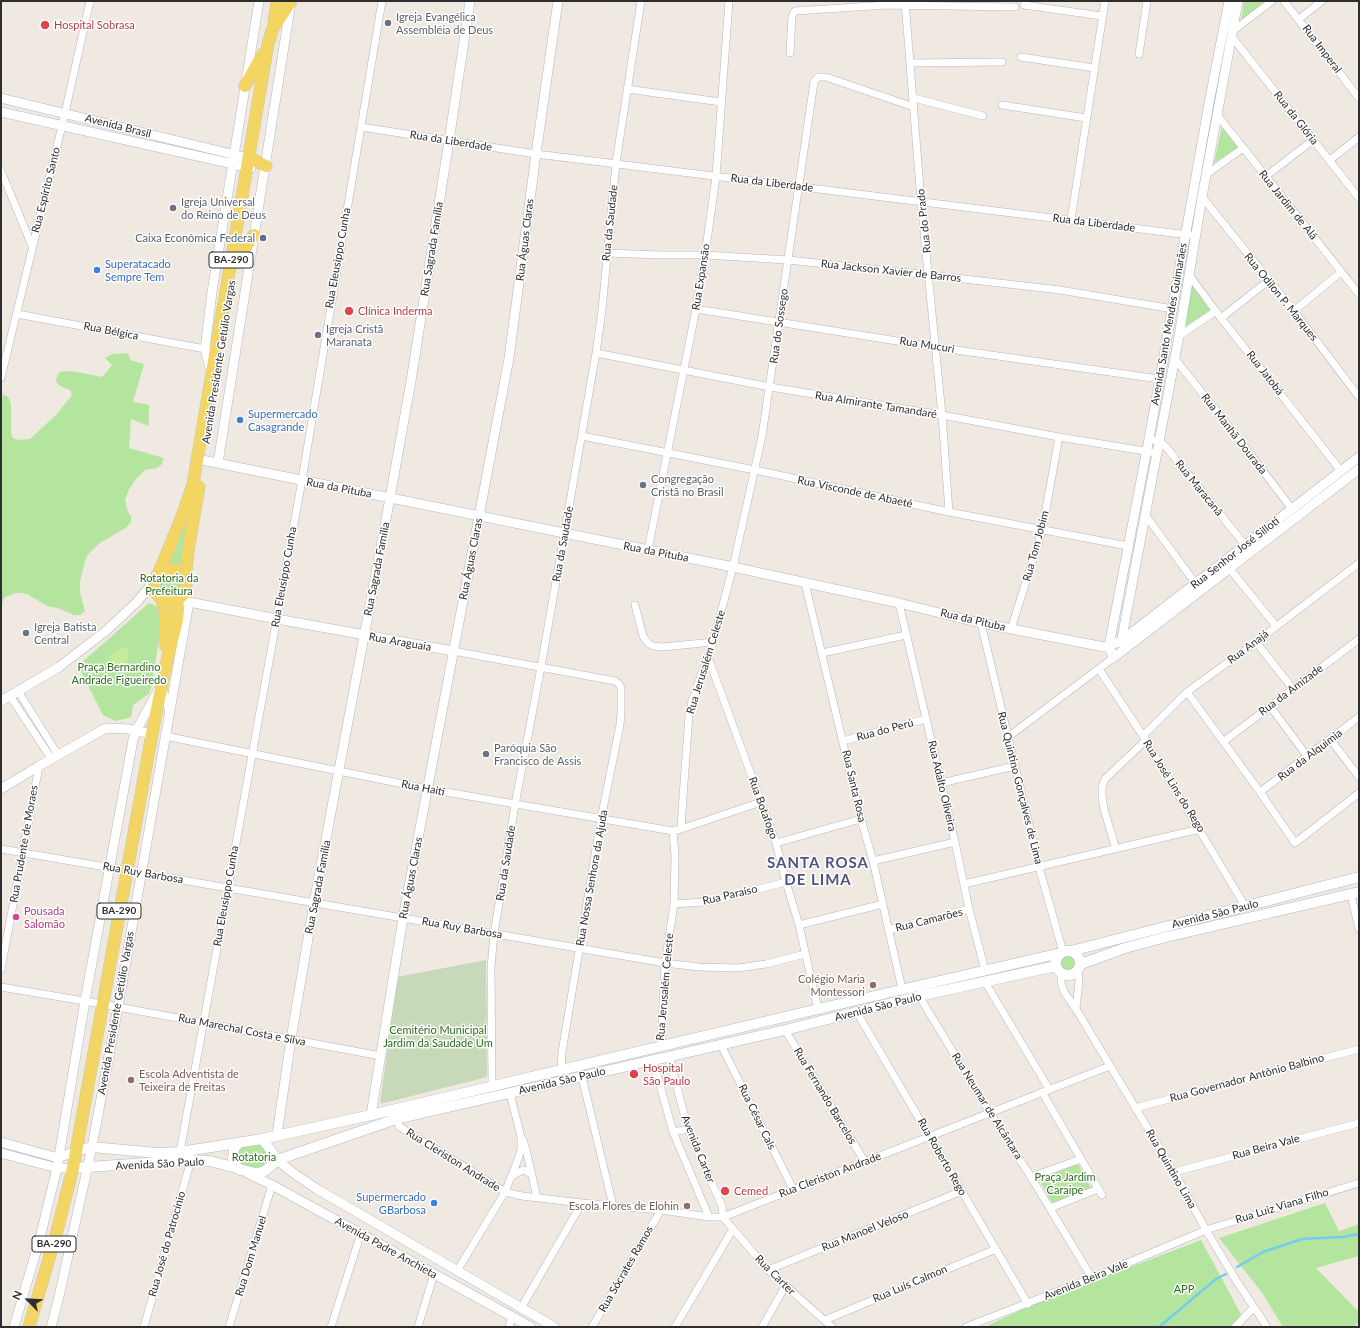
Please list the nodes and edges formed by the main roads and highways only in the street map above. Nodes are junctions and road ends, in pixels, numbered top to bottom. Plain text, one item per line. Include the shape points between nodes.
1 (277, 1) edge
2 (291, 1) edge
3 (273, 28) junction
4 (268, 44) junction
5 (245, 86) road end
6 (250, 163) junction
7 (266, 166) road end
8 (254, 235) road end
9 (235, 263) junction
10 (156, 576) junction
11 (185, 579) junction
12 (162, 599) junction
13 (182, 600) junction
14 (166, 664) junction
15 (1359, 877) edge
16 (1355, 894) edge
17 (1065, 952) junction
18 (1079, 967) junction
19 (1058, 970) junction
20 (262, 1139) junction
21 (238, 1144) junction
22 (76, 1151) junction
23 (277, 1160) junction
24 (73, 1168) junction
25 (240, 1170) junction
26 (29, 1327) edge

1 - 3 main road, Avenida Presidente Getúlio Vargas / BA-290
2 - 3 main road
3 - 4 main road, Avenida Presidente Getúlio Vargas / BA-290
3 - 6 main road, Avenida Presidente Getúlio Vargas / BA-290
4 - 5 main road
4 - 6 main road, Avenida Presidente Getúlio Vargas / BA-290
6 - 7 main road
6 - 9 main road, Avenida Presidente Getúlio Vargas / BA-290
6 - 10 main road, Avenida Presidente Getúlio Vargas / BA-290 via 193,484
8 - 9 main road
9 - 11 main road, Avenida Presidente Getúlio Vargas / BA-290
10 - 11 main road via 171,568 182,573
10 - 12 main road via 153,586
11 - 13 main road
12 - 13 main road
12 - 14 main road, Avenida Presidente Getúlio Vargas / BA-290 via 166,618
13 - 14 main road, Avenida Presidente Getúlio Vargas / BA-290
14 - 22 main road, Avenida Presidente Getúlio Vargas / BA-290
15 - 17 main road, Avenida São Paulo
16 - 18 main road, Avenida São Paulo via 1166,937 1125,948
17 - 18 main road via 1076,954 1079,958
17 - 19 main road via 1056,960
17 - 20 main road, Avenida São Paulo
18 - 19 main road, Avenida São Paulo via 1070,976
19 - 23 main road, Avenida São Paulo via 919,996 785,1030 396,1119
20 - 21 main road, Avenida São Paulo
20 - 23 main road
21 - 22 main road, Avenida São Paulo via 157,1153 92,1147
21 - 25 main road via 234,1149 233,1159
22 - 24 main road, Avenida Presidente Getúlio Vargas / BA-290
23 - 25 main road, Avenida São Paulo via 263,1172
24 - 25 main road, Avenida São Paulo via 191,1160 210,1161
24 - 26 main road, Avenida Presidente Getúlio Vargas / BA-290

